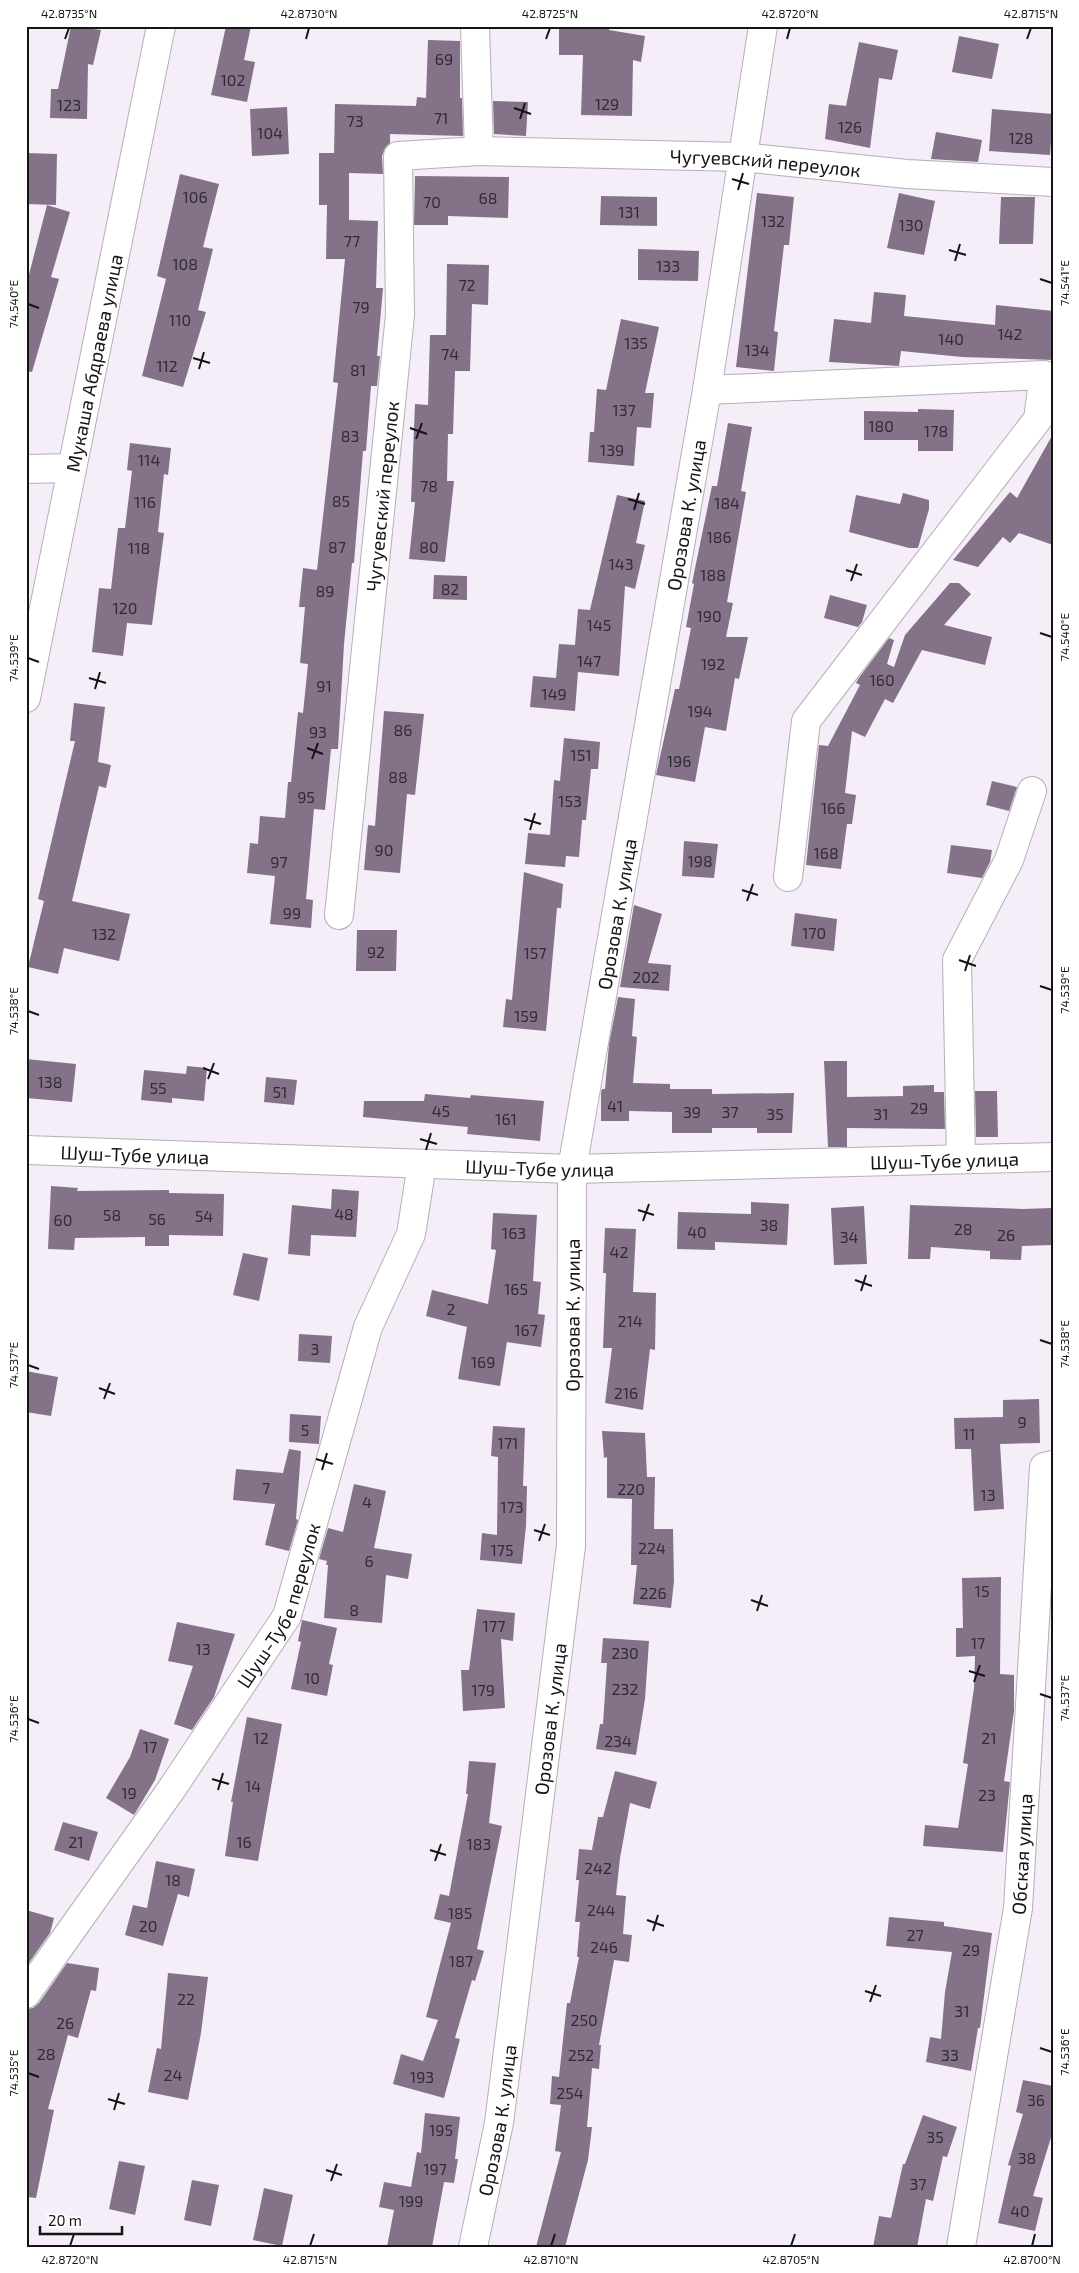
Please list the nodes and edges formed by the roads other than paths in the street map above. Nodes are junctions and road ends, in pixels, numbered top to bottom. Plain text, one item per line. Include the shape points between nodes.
1 (161, 26) edge
2 (475, 26) edge
3 (763, 26) edge
4 (479, 151) junction
5 (742, 157) junction
6 (1053, 182) edge
7 (707, 390) junction
8 (72, 468) junction
9 (26, 469) edge
10 (26, 698) edge
11 (1032, 791) dead end
12 (788, 877) dead end
13 (339, 915) dead end
14 (26, 1150) edge
15 (1053, 1157) edge
16 (961, 1160) junction
17 (422, 1164) junction
18 (572, 1168) junction
19 (1053, 1465) edge
20 (26, 1994) edge
21 (473, 2247) edge
22 (961, 2247) edge

1 - 8 street, Мукаша Абдраева улица
2 - 4 street
3 - 5 street, Орозова К. улица
4 - 5 street, Чугуевский переулок
4 - 13 street, Чугуевский переулок via 398,156 400,315
5 - 6 street, Чугуевский переулок via 907,174
5 - 7 street, Орозова К. улица
7 - 12 street via 1044,374 1038,419 806,721
7 - 18 street, Орозова К. улица
8 - 9 street
8 - 10 street, Мукаша Абдраева улица
11 - 16 street via 1009,860 957,960
14 - 17 street, Шуш-Тубе улица
15 - 16 street, Шуш-Тубе улица
16 - 18 street, Шуш-Тубе улица
17 - 18 street, Шуш-Тубе улица
17 - 20 street, Шуш-Тубе переулок via 411,1234 368,1327 287,1616 171,1790
18 - 21 street, Орозова К. улица via 571,1546 499,2123
19 - 22 street, Обская улица via 1044,1467 1018,1908

